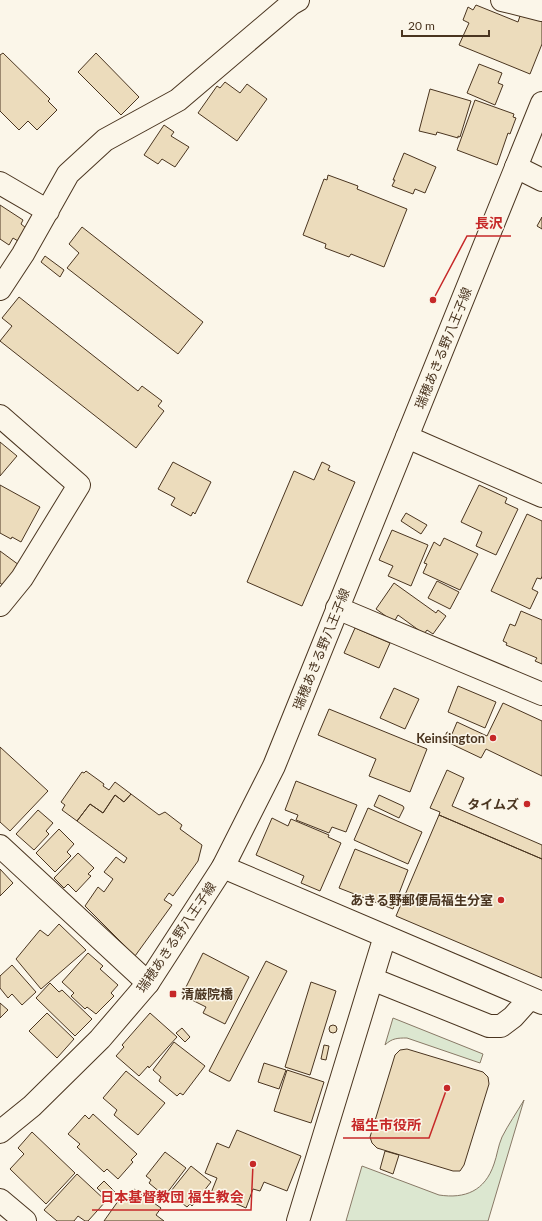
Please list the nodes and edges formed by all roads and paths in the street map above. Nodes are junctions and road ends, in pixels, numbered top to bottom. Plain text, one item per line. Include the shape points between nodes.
1 (298, 0) edge
2 (502, 0) edge
3 (542, 10) edge
4 (542, 104) edge
5 (516, 167) junction
6 (542, 180) edge
7 (0, 183) edge
8 (48, 211) junction
9 (0, 289) edge
10 (0, 416) edge
11 (407, 437) junction
12 (542, 496) edge
13 (0, 605) edge
14 (337, 608) junction
15 (542, 694) edge
16 (0, 846) edge
17 (223, 867) junction
18 (385, 936) junction
19 (372, 979) junction
20 (148, 983) junction
21 (536, 1001) edge
22 (0, 1132) edge
23 (0, 1200) edge
24 (25, 1221) edge
25 (298, 1221) edge

1 - 8 street via 178,100 105,140 68,174
2 - 3 street
4 - 5 street, 瑞穂あきる野八王子線
5 - 6 street
5 - 11 street, 瑞穂あきる野八王子線
7 - 8 street
8 - 9 street via 24,254
10 - 13 street via 79,485 22,578
11 - 12 street
11 - 14 street, 瑞穂あきる野八王子線
14 - 15 street
14 - 17 street, 瑞穂あきる野八王子線 via 274,766
16 - 20 street
17 - 18 street
17 - 20 street, 瑞穂あきる野八王子線
18 - 19 street
18 - 21 street
19 - 21 street via 489,1026 505,1024
19 - 25 street
20 - 22 street, 瑞穂あきる野八王子線 via 100,1039 32,1106
23 - 24 street

